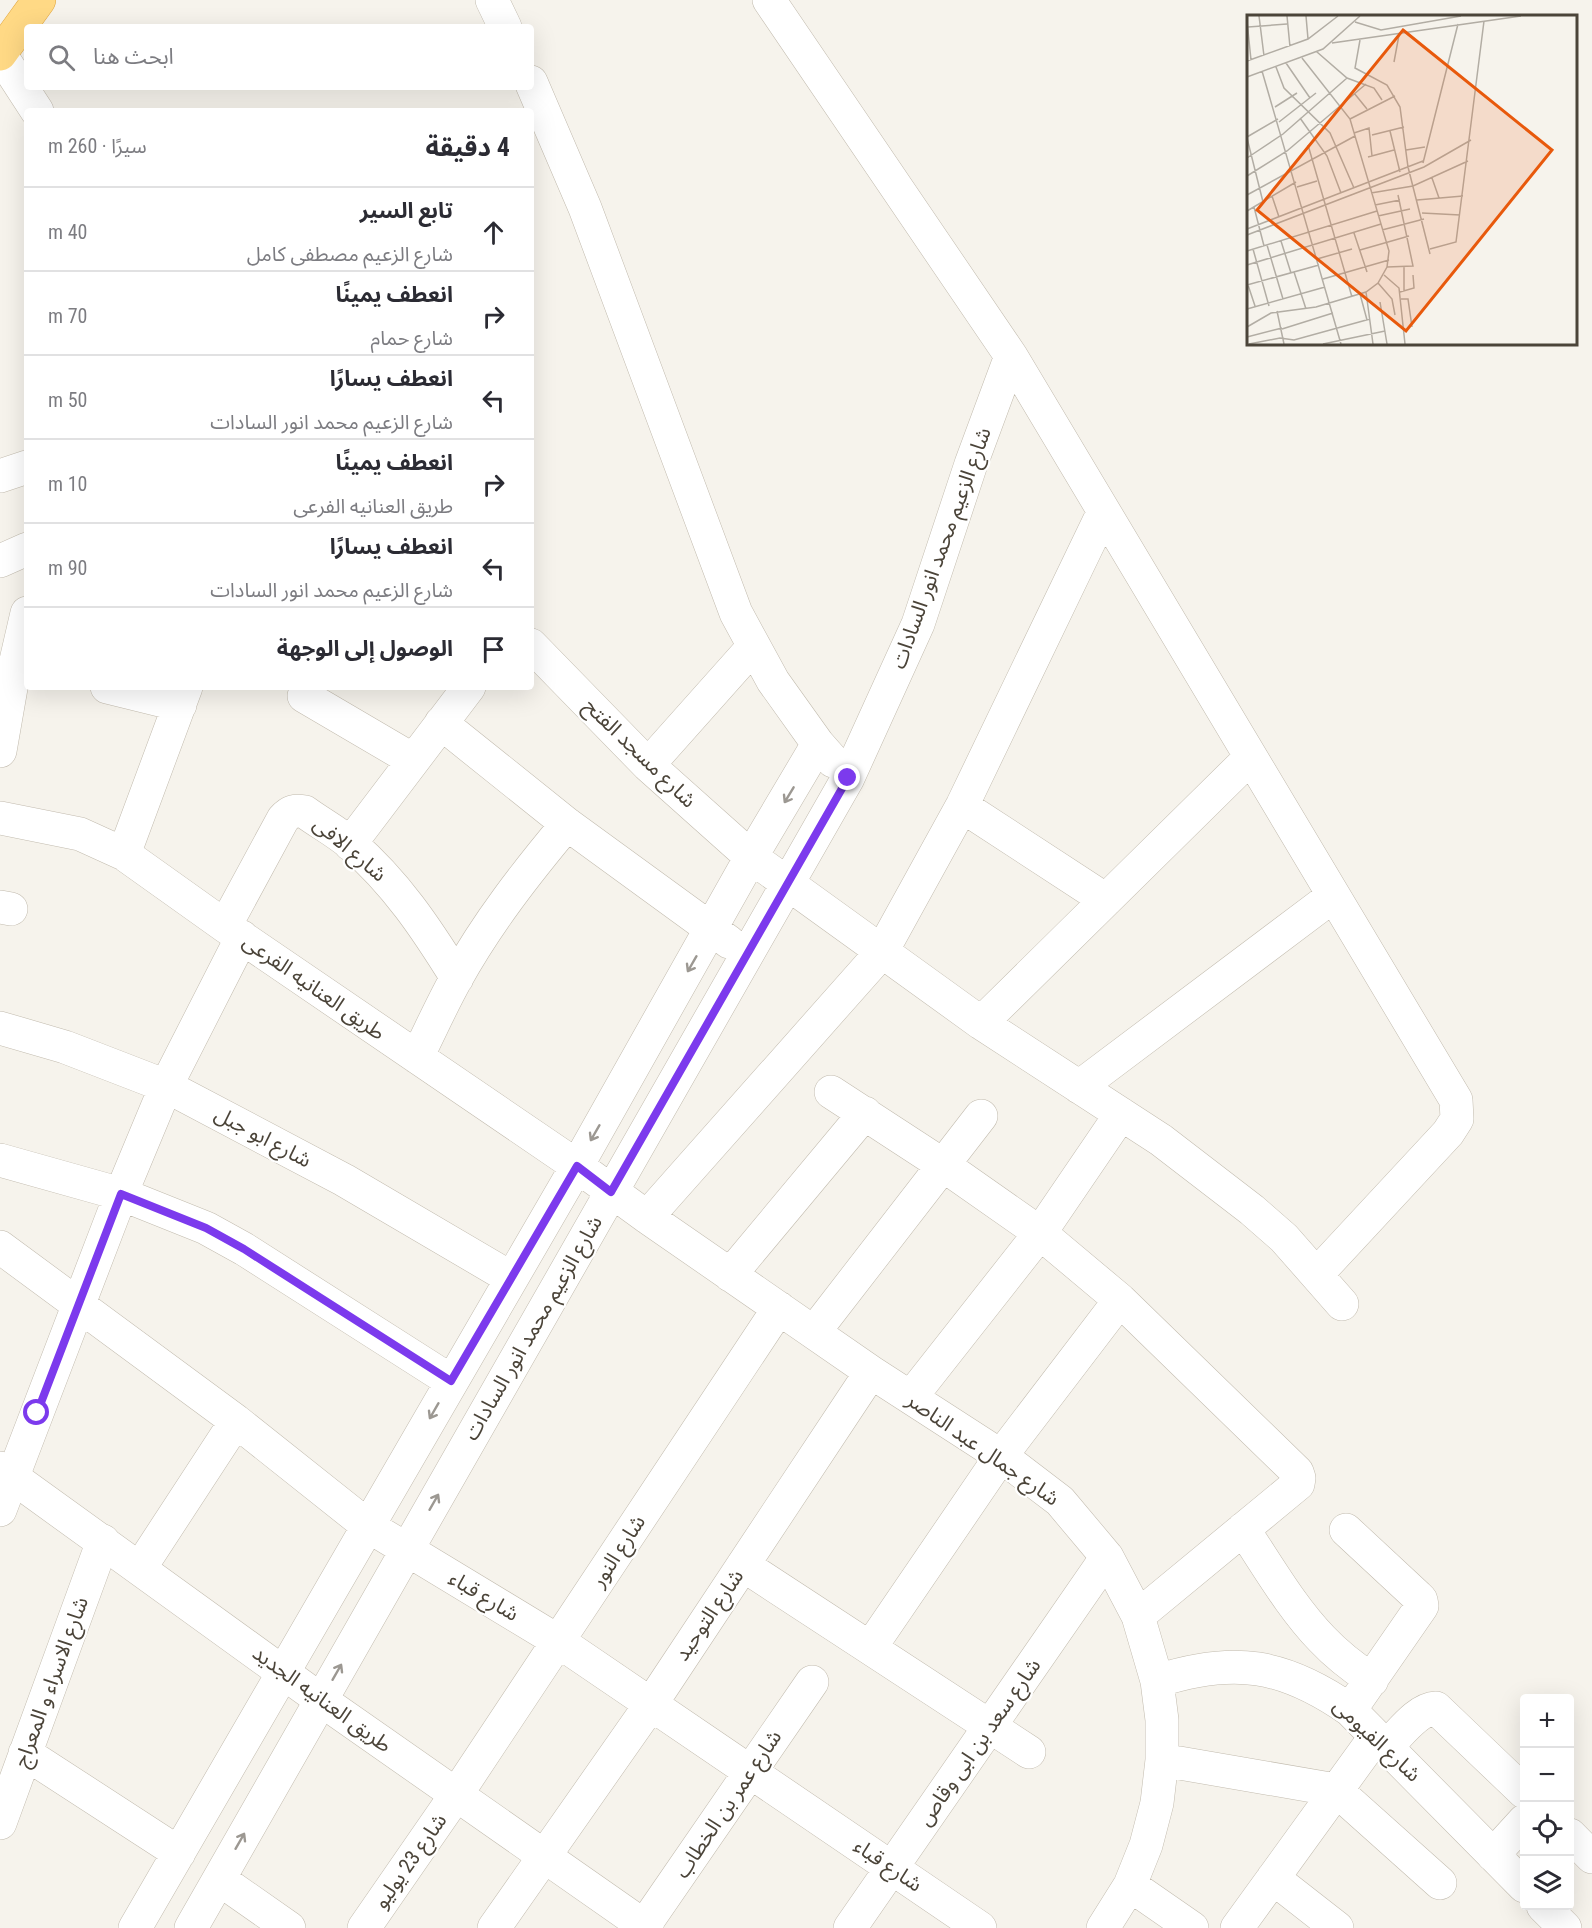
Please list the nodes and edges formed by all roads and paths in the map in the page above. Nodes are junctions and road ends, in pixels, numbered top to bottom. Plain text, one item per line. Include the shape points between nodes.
1 (39, 0) edge
2 (492, 0) edge
3 (769, 0) edge
4 (504, 24) edge
5 (0, 54) edge
6 (534, 89) edge
7 (35, 108) edge
8 (1011, 356) junction
9 (24, 468) edge
10 (0, 476) edge
11 (1103, 513) junction
12 (24, 550) edge
13 (0, 561) edge
14 (24, 640) edge
15 (754, 645) junction
16 (534, 648) edge
17 (21, 666) edge
18 (132, 690) edge
19 (467, 690) edge
20 (183, 696) edge
21 (304, 696) dead end
22 (441, 723) junction
23 (818, 744) junction
24 (0, 751) edge
25 (1250, 758) junction
26 (413, 760) junction
27 (648, 765) junction
28 (848, 778) junction
29 (962, 806) junction
30 (0, 818) edge
31 (567, 824) junction
32 (350, 844) junction
33 (124, 854) junction
34 (751, 857) junction
35 (788, 884) junction
36 (1333, 896) junction
37 (1106, 900) junction
38 (712, 929) junction
39 (233, 931) junction
40 (881, 953) junction
41 (747, 957) junction
42 (457, 978) junction
43 (981, 1023) junction
44 (0, 1028) edge
45 (417, 1058) junction
46 (166, 1086) junction
47 (1079, 1087) junction
48 (831, 1092) dead end
49 (865, 1113) junction
50 (1121, 1114) junction
51 (981, 1116) dead end
52 (0, 1160) edge
53 (943, 1165) junction
54 (577, 1166) junction
55 (611, 1192) junction
56 (121, 1194) junction
57 (647, 1217) junction
58 (1040, 1233) junction
59 (0, 1247) edge
60 (1317, 1274) junction
61 (730, 1275) junction
62 (511, 1278) junction
63 (1120, 1300) junction
64 (1342, 1304) dead end
65 (78, 1305) junction
66 (779, 1308) junction
67 (814, 1332) junction
68 (871, 1372) junction
69 (451, 1381) junction
70 (911, 1397) junction
71 (236, 1421) junction
72 (1001, 1456) junction
73 (6, 1473) edge
74 (0, 1510) edge
75 (369, 1526) junction
76 (1243, 1529) junction
77 (1346, 1530) dead end
78 (103, 1541) junction
79 (407, 1549) junction
80 (1107, 1557) junction
81 (743, 1565) junction
82 (140, 1568) junction
83 (1138, 1616) junction
84 (558, 1641) junction
85 (870, 1648) junction
86 (283, 1671) junction
87 (1372, 1680) junction
88 (1157, 1681) junction
89 (812, 1682) dead end
90 (321, 1700) junction
91 (651, 1704) junction
92 (1350, 1710) junction
93 (990, 1726) junction
94 (1382, 1741) junction
95 (1029, 1752) dead end
96 (26, 1754) junction
97 (1162, 1760) junction
98 (750, 1772) junction
99 (1520, 1788) edge
100 (1336, 1790) junction
101 (456, 1795) junction
102 (0, 1823) edge
103 (1520, 1825) edge
104 (1574, 1840) edge
105 (179, 1853) junction
106 (1493, 1855) junction
107 (543, 1856) junction
108 (1592, 1857) edge
109 (892, 1868) junction
110 (1273, 1878) junction
111 (219, 1879) junction
112 (1520, 1882) edge
113 (1440, 1883) dead end
114 (1130, 1885) junction
115 (645, 1927) edge
116 (135, 1928) edge
117 (191, 1928) edge
118 (290, 1928) edge
119 (364, 1928) edge
120 (494, 1928) edge
121 (850, 1928) edge
122 (980, 1928) edge
123 (1103, 1928) edge
124 (1192, 1928) edge
125 (1237, 1928) edge
126 (1337, 1928) edge

1 - 5 highway
2 - 4 street
3 - 8 street
5 - 7 street
6 - 15 street via 585,208 732,603
8 - 11 street
8 - 28 street, شارع الزعيم محمد انور السادات via 918,624
9 - 10 street
11 - 25 street
11 - 29 street
12 - 13 street
14 - 17 street
15 - 23 street via 773,681
15 - 27 street
16 - 27 street, شارع مسجد الفتح
17 - 24 street
18 - 20 street
19 - 22 street
20 - 33 street
21 - 26 street
22 - 26 street
22 - 31 street
23 - 28 street
23 -> 34 street, شارع الزعيم محمد انور السادات
25 - 36 street
25 - 37 street
26 - 32 street
27 - 34 street, شارع مسجد الفتح
28 - 35 street, شارع الزعيم محمد انور السادات
29 - 37 street
29 - 40 street
30 - 33 street, طريق العنانيه الفرعى via 80,834
31 - 38 street
31 - 42 street via 526,872
32 - 39 street, شارع الافى via 305,812 289,813
32 - 42 street, شارع الافى via 399,893 428,930
33 - 39 street, طريق العنانيه الفرعى
34 - 35 street, شارع مسجد الفتح
34 - 38 street, شارع الزعيم محمد انور السادات
35 - 40 street, شارع مسجد الفتح
35 - 41 street, شارع الزعيم محمد انور السادات
36 - 47 street
36 - 60 street via 1458,1109 1448,1133
37 - 43 street
38 - 41 street
38 -> 54 street, شارع الزعيم محمد انور السادات
39 - 45 street, طريق العنانيه الفرعى
39 - 46 street
40 - 43 street, شارع مسجد الفتح
40 - 57 street
41 - 55 street, شارع الزعيم محمد انور السادات
42 - 45 street
43 - 47 street, شارع مسجد الفتح
44 - 46 street, شارع ابو جبل via 65,1047
45 - 54 street, طريق العنانيه الفرعى
46 - 56 street
46 - 62 street, شارع ابو جبل via 344,1180
47 - 50 street, شارع مسجد الفتح
48 - 49 street
49 - 53 street
49 - 61 street
50 - 58 street
50 - 60 street, شارع مسجد الفتح via 1252,1210
51 - 53 street
52 - 56 street
53 - 58 street
53 - 67 street
54 - 55 street, طريق العنانيه الفرعى
54 - 62 street, شارع الزعيم محمد انور السادات
55 - 57 street, شارع جمال عبد الناصر
79 -> 55 street, شارع الزعيم محمد انور السادات
56 - 65 street
56 - 69 street via 196,1224 244,1249
57 - 61 street, شارع جمال عبد الناصر
58 - 63 street
58 - 70 street
59 - 65 street, شارع قباء
60 - 64 street, شارع مسجد الفتح
61 - 66 street, شارع جمال عبد الناصر
62 - 69 street, شارع الزعيم محمد انور السادات
63 - 72 street
63 - 76 street via 1297,1472 1298,1484
65 - 71 street, شارع قباء
65 - 73 street
66 - 67 street, شارع جمال عبد الناصر
66 - 84 street, شارع النور
67 - 68 street, شارع جمال عبد الناصر
68 - 70 street, شارع جمال عبد الناصر
68 - 81 street, شارع التوحيد
69 -> 75 street, شارع الزعيم محمد انور السادات
70 - 72 street, شارع جمال عبد الناصر
71 - 75 street, شارع قباء
71 - 82 street
72 - 80 street, شارع جمال عبد الناصر via 1060,1500
72 - 85 street
73 - 74 street
73 - 78 street, طريق العنانيه الجديد
75 - 79 street, شارع قباء
75 - 86 street, شارع الزعيم محمد انور السادات
76 - 83 street
76 - 87 street via 1320,1638
77 - 87 street via 1421,1600 1419,1612
78 - 82 street, طريق العنانيه الجديد
78 - 96 street, شارع الاسراء و المعراج
79 - 84 street, شارع قباء
90 -> 79 street, شارع الزعيم محمد انور السادات
80 - 83 street, شارع جمال عبد الناصر
80 - 93 street, شارع سعد بن ابى وقاص
81 - 85 street
81 - 91 street, شارع التوحيد
82 - 86 street, طريق العنانيه الجديد
83 - 88 street, شارع جمال عبد الناصر
84 - 91 street, شارع قباء
84 - 101 street, شارع النور
85 - 93 street
86 - 90 street, طريق العنانيه الجديد
86 - 105 street, شارع الزعيم محمد انور السادات
87 - 92 street
88 - 92 street, شارع الفيومى via 1189,1670 1257,1668 1291,1677
88 - 97 street, شارع جمال عبد الناصر
89 - 98 street, شارع عمر بن الخطاب
90 - 101 street, طريق العنانيه الجديد
111 -> 90 street, شارع الزعيم محمد انور السادات
91 - 98 street, شارع قباء
91 - 107 street, شارع التوحيد
92 - 94 street, شارع الفيومى
93 - 95 street
93 - 109 street, شارع سعد بن ابى وقاص
94 - 99 street via 1428,1708 1436,1708
94 - 100 street
94 - 106 street, شارع الفيومى
96 - 102 street, شارع الاسراء و المعراج
96 - 105 street
97 - 100 street
97 - 114 street, شارع جمال عبد الناصر via 1154,1814
98 - 109 street, شارع قباء
98 - 115 street, شارع عمر بن الخطاب
100 - 110 street
100 - 113 street
101 - 107 street, طريق العنانيه الجديد
101 - 119 street, شارع 23 يوليو
103 - 106 street
104 - 108 street
105 - 116 street, شارع الزعيم محمد انور السادات
106 - 112 street, شارع الفيومى
107 - 115 street, طريق العنانيه الجديد
107 - 120 street, شارع التوحيد
109 - 121 street, شارع سعد بن ابى وقاص
109 - 122 street, شارع قباء
110 - 125 street
110 - 126 street
111 - 117 street, شارع الزعيم محمد انور السادات
111 - 118 street
114 - 123 street, شارع جمال عبد الناصر
114 - 124 street

